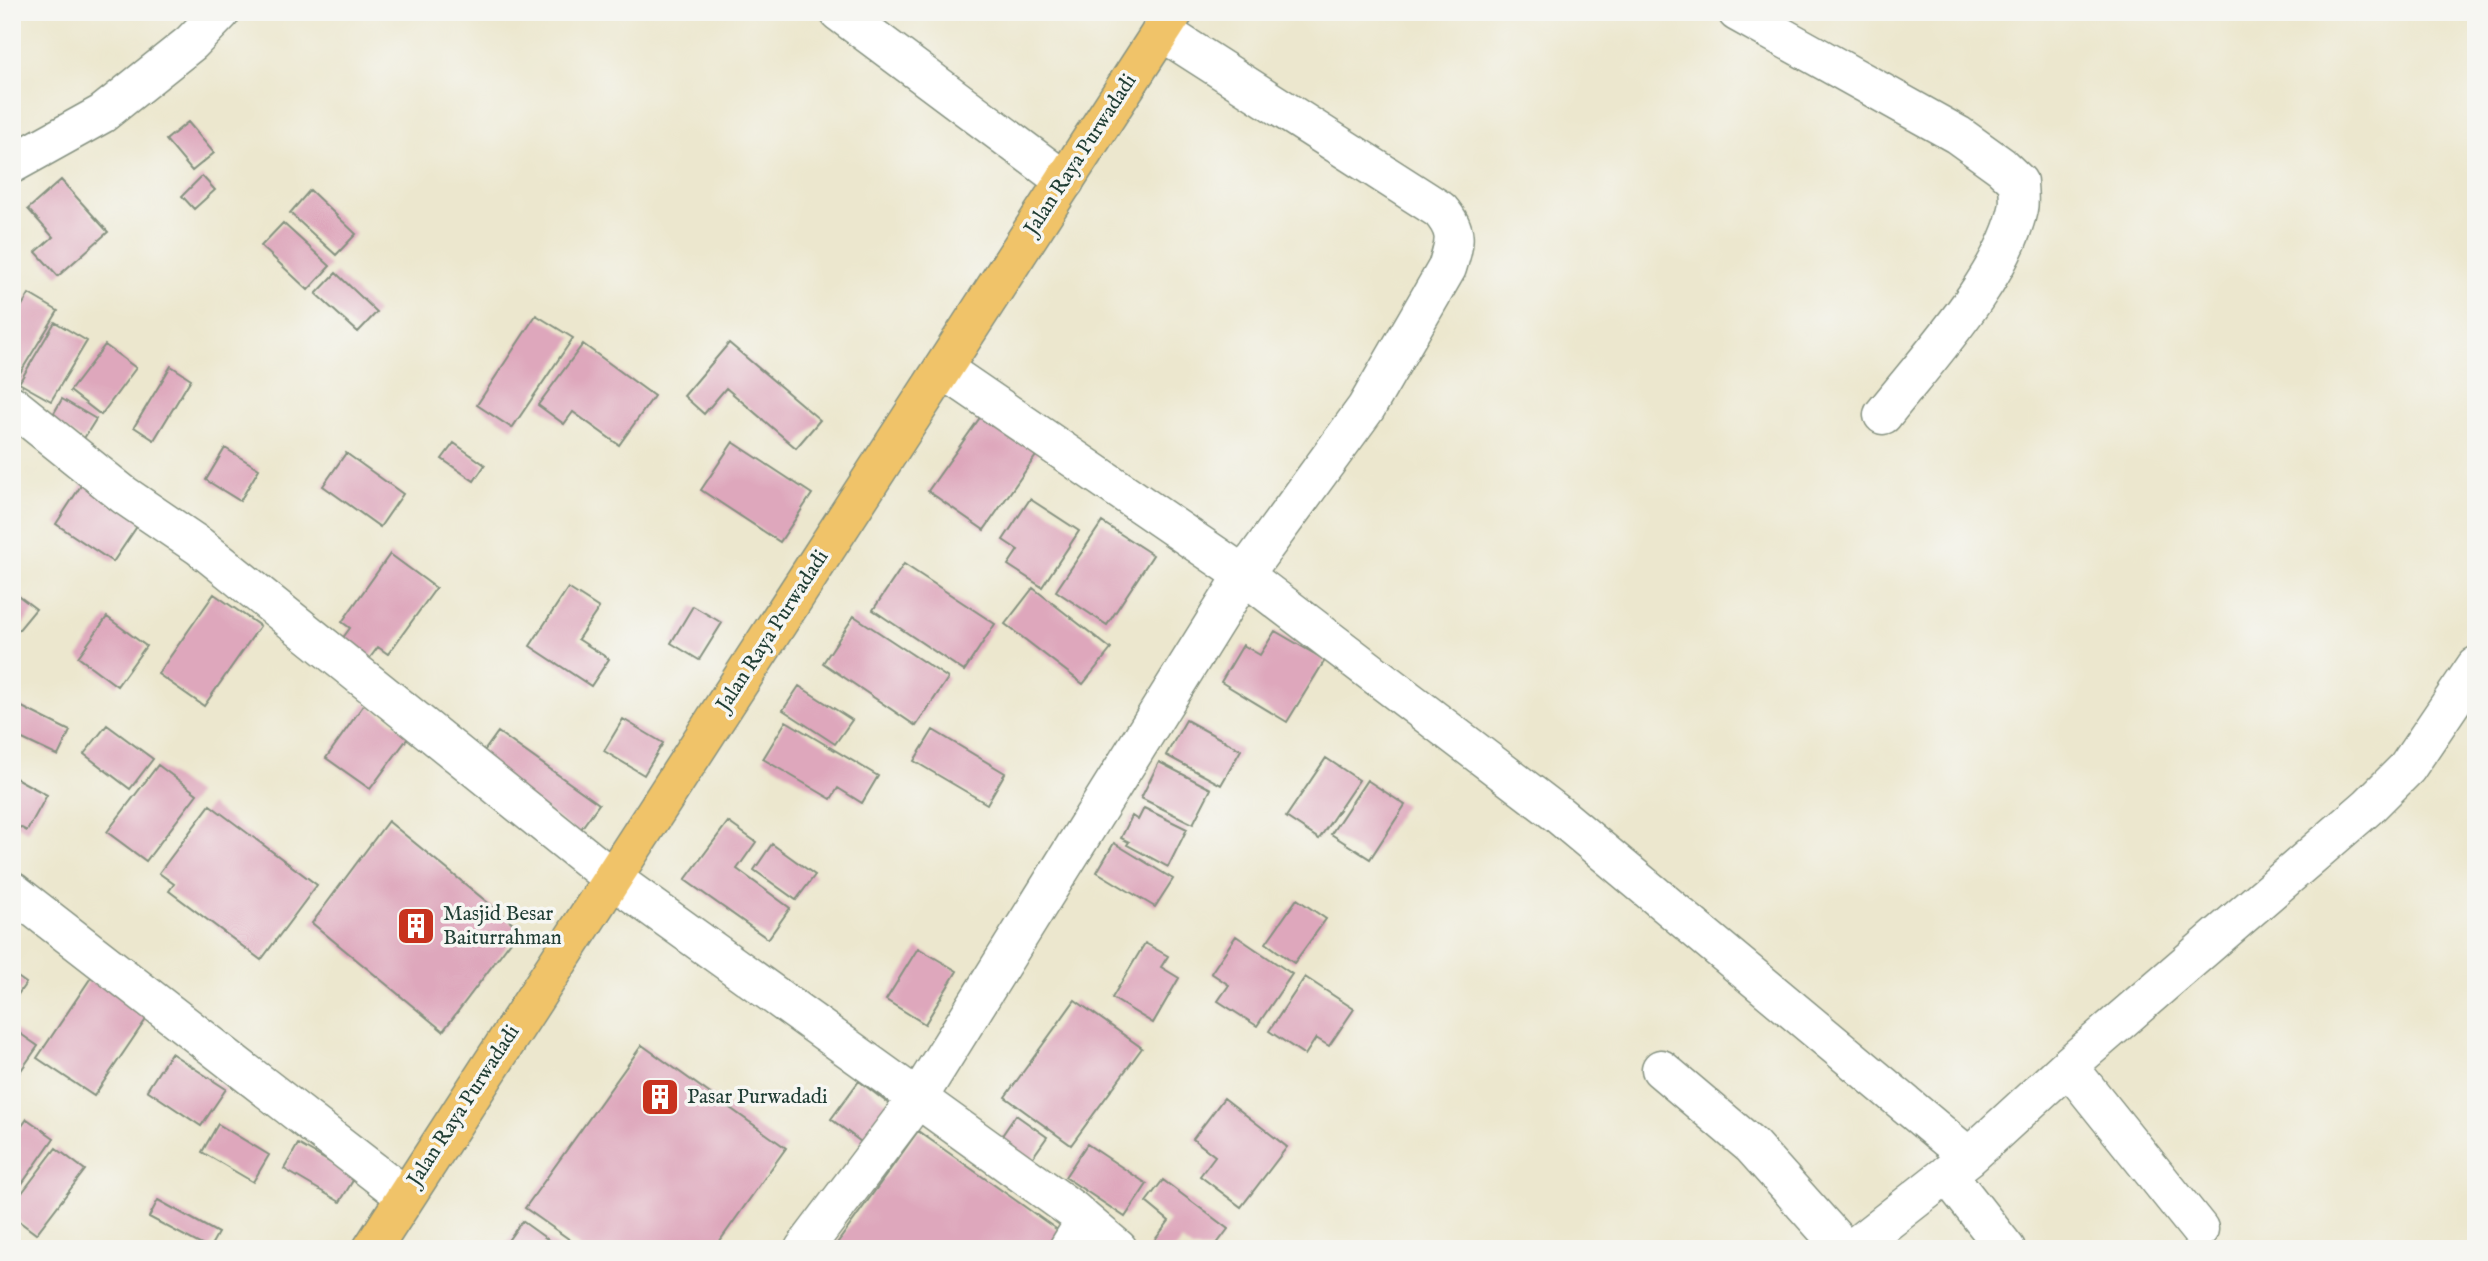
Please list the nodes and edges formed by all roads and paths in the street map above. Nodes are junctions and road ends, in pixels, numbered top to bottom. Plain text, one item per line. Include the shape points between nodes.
1 (221, 12) edge
2 (839, 12) edge
3 (1745, 15) edge
4 (1168, 22) edge
5 (12, 164) edge
6 (1065, 181) junction
7 (943, 369) junction
8 (12, 405) edge
9 (1883, 415) dead end
10 (1244, 575) junction
11 (2476, 666) edge
12 (613, 879) junction
13 (14, 896) edge
14 (2068, 1066) junction
15 (1661, 1069) dead end
16 (918, 1098) junction
17 (1958, 1166) junction
18 (405, 1196) junction
19 (2199, 1229) dead end
20 (1076, 1235) edge
21 (372, 1249) edge
22 (804, 1249) edge
23 (1118, 1249) edge
24 (1844, 1249) edge
25 (1852, 1249) edge
26 (2006, 1249) edge

1 - 5 street via 191,43 102,114
2 - 6 street
3 - 9 street via 1958,135 2018,182 2019,207 2006,244 1977,295
4 - 6 main road, Jalan Raya Purwadadi
4 - 10 street via 1440,210 1451,223 1454,245 1447,268 1366,408
6 - 7 main road, Jalan Raya Purwadadi
7 - 10 street
7 - 12 main road, Jalan Raya Purwadadi
8 - 12 street via 124,495 199,546
10 - 16 street
10 - 17 street via 1559,815
11 - 14 street via 2407,768 2369,806
12 - 16 street
12 - 18 main road, Jalan Raya Purwadadi
13 - 18 street
14 - 17 street
14 - 19 street
15 - 24 street via 1752,1146
16 - 20 street via 1074,1211
16 - 22 street
17 - 25 street
17 - 26 street
18 - 21 main road, Jalan Raya Purwadadi
20 - 23 street

